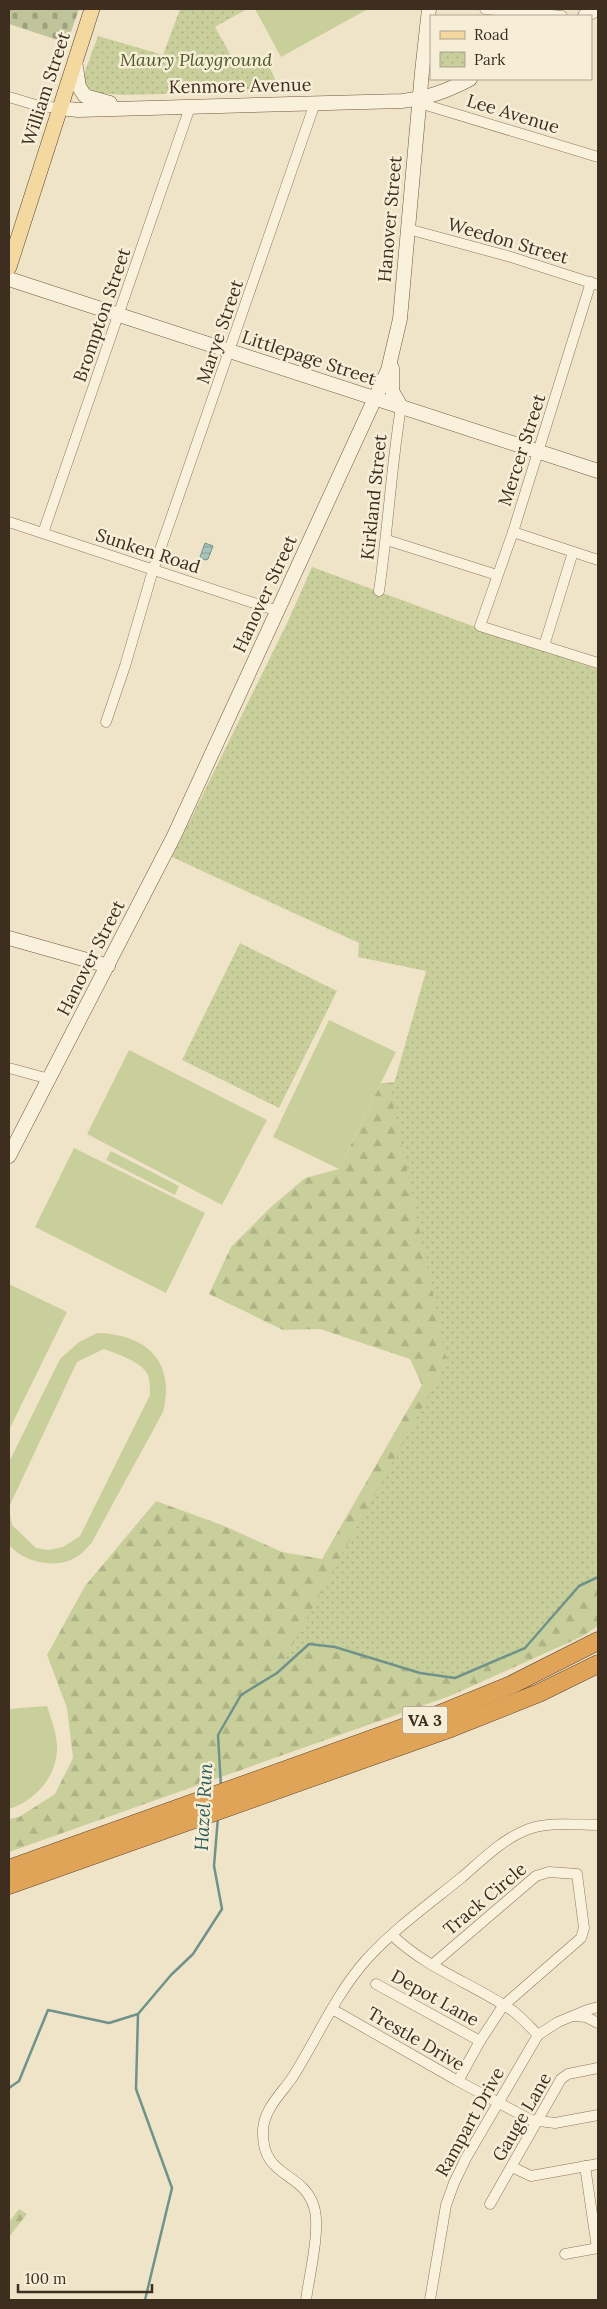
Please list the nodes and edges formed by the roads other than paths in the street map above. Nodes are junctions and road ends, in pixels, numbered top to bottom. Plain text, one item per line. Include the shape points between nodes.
1 (92, 9) edge
2 (429, 9) edge
3 (485, 9) edge
4 (551, 15) edge
5 (75, 61) junction
6 (468, 80) edge
7 (9, 97) edge
8 (420, 99) junction
9 (315, 103) junction
10 (190, 106) junction
11 (128, 107) junction
12 (60, 108) junction
13 (598, 157) edge
14 (408, 229) junction
15 (9, 267) edge
16 (9, 279) edge
17 (594, 284) edge
18 (119, 316) junction
19 (230, 352) junction
20 (392, 354) junction
21 (376, 400) junction
22 (401, 407) junction
23 (538, 452) junction
24 (598, 471) edge
25 (9, 522) edge
26 (513, 532) junction
27 (43, 533) junction
28 (387, 540) junction
29 (573, 552) junction
30 (598, 560) edge
31 (153, 570) junction
32 (497, 575) junction
33 (379, 591) dead end
34 (278, 611) junction
35 (544, 646) junction
36 (598, 663) edge
37 (106, 722) dead end
38 (9, 938) edge
39 (108, 966) junction
40 (9, 1068) edge
41 (49, 1079) junction
42 (9, 1156) edge
43 (598, 1641) edge
44 (598, 1664) edge
45 (598, 1673) edge
46 (571, 1678) junction
47 (598, 1825) edge
48 (9, 1869) edge
49 (9, 1885) edge
50 (392, 1935) junction
51 (432, 1965) junction
52 (376, 1984) dead end
53 (503, 2006) junction
54 (598, 2007) edge
55 (332, 2009) junction
56 (575, 2016) junction
57 (598, 2023) edge
58 (538, 2035) junction
59 (480, 2041) junction
60 (598, 2068) edge
61 (458, 2081) junction
62 (498, 2103) junction
63 (598, 2115) edge
64 (537, 2121) junction
65 (598, 2164) edge
66 (585, 2166) junction
67 (512, 2167) junction
68 (490, 2204) dead end
69 (598, 2248) edge
70 (565, 2254) dead end
71 (306, 2300) edge
72 (430, 2300) edge

1 - 5 main road, William Street
2 - 8 street, Hanover Street
3 - 4 street
5 - 11 street via 79,88 85,96
5 - 12 main road, William Street
6 - 8 street, Kenmore Avenue
7 - 12 street, Kenmore Avenue
8 - 9 street, Kenmore Avenue
8 - 13 street, Lee Avenue via 426,106
8 - 14 street, Hanover Street
9 - 10 street, Kenmore Avenue
9 - 19 street, Marye Street
10 - 11 street, Kenmore Avenue
10 - 18 street, Brompton Street
11 - 12 street, Kenmore Avenue
12 - 15 main road, William Street
14 - 17 street, Weedon Street
14 - 20 street, Hanover Street via 400,319
16 - 18 street, Littlepage Street
17 - 23 street, Mercer Street
18 - 19 street, Littlepage Street
18 - 27 street, Brompton Street
19 - 21 street, Littlepage Street
19 - 31 street, Marye Street
20 - 21 street, Hanover Street
20 - 22 street via 392,391
21 - 22 street, Littlepage Street
21 - 34 street, Hanover Street
22 - 23 street, Littlepage Street
22 - 28 street, Kirkland Street
23 - 24 street, Littlepage Street
23 - 26 street, Mercer Street
25 - 27 street, Sunken Road
26 - 29 street
26 - 32 street, Mercer Street
27 - 31 street, Sunken Road
28 - 32 street
28 - 33 street, Kirkland Street
29 - 30 street
29 - 35 street
31 - 34 street, Sunken Road
31 - 37 street, Marye Street
32 - 35 street, Mercer Street via 480,626
34 - 39 street, Hanover Street via 191,801
35 - 36 street
38 - 39 street
39 - 41 street, Hanover Street
40 - 41 street
41 - 42 street, Hanover Street
43 - 48 highway, VA 3 via 511,1684 425,1720
44 - 46 highway, VA 3
45 - 46 highway
46 - 49 highway, VA 3 via 451,1728
47 - 50 street via 542,1825 515,1835
50 - 51 street
50 - 55 street via 366,1960
51 - 53 street
51 - 53 street, Track Circle via 539,1874 577,1874 584,1928 581,1938
52 - 59 street, Depot Lane
53 - 58 street
53 - 59 street
54 - 56 street, Rampart Drive
55 - 61 street, Trestle Drive
55 - 71 street via 268,2112 263,2127 269,2162 301,2186 315,2208 317,2223
56 - 57 street
56 - 58 street, Rampart Drive
58 - 62 street, Rampart Drive
59 - 61 street
60 - 64 street, Gauge Lane via 564,2077
61 - 62 street, Trestle Drive
62 - 64 street, Trestle Drive
62 - 72 street, Rampart Drive via 454,2183 441,2230
63 - 64 street, Trestle Drive via 555,2123
64 - 67 street, Gauge Lane
65 - 66 street
66 - 67 street via 531,2176
66 - 69 street
67 - 68 street, Gauge Lane
69 - 70 street

